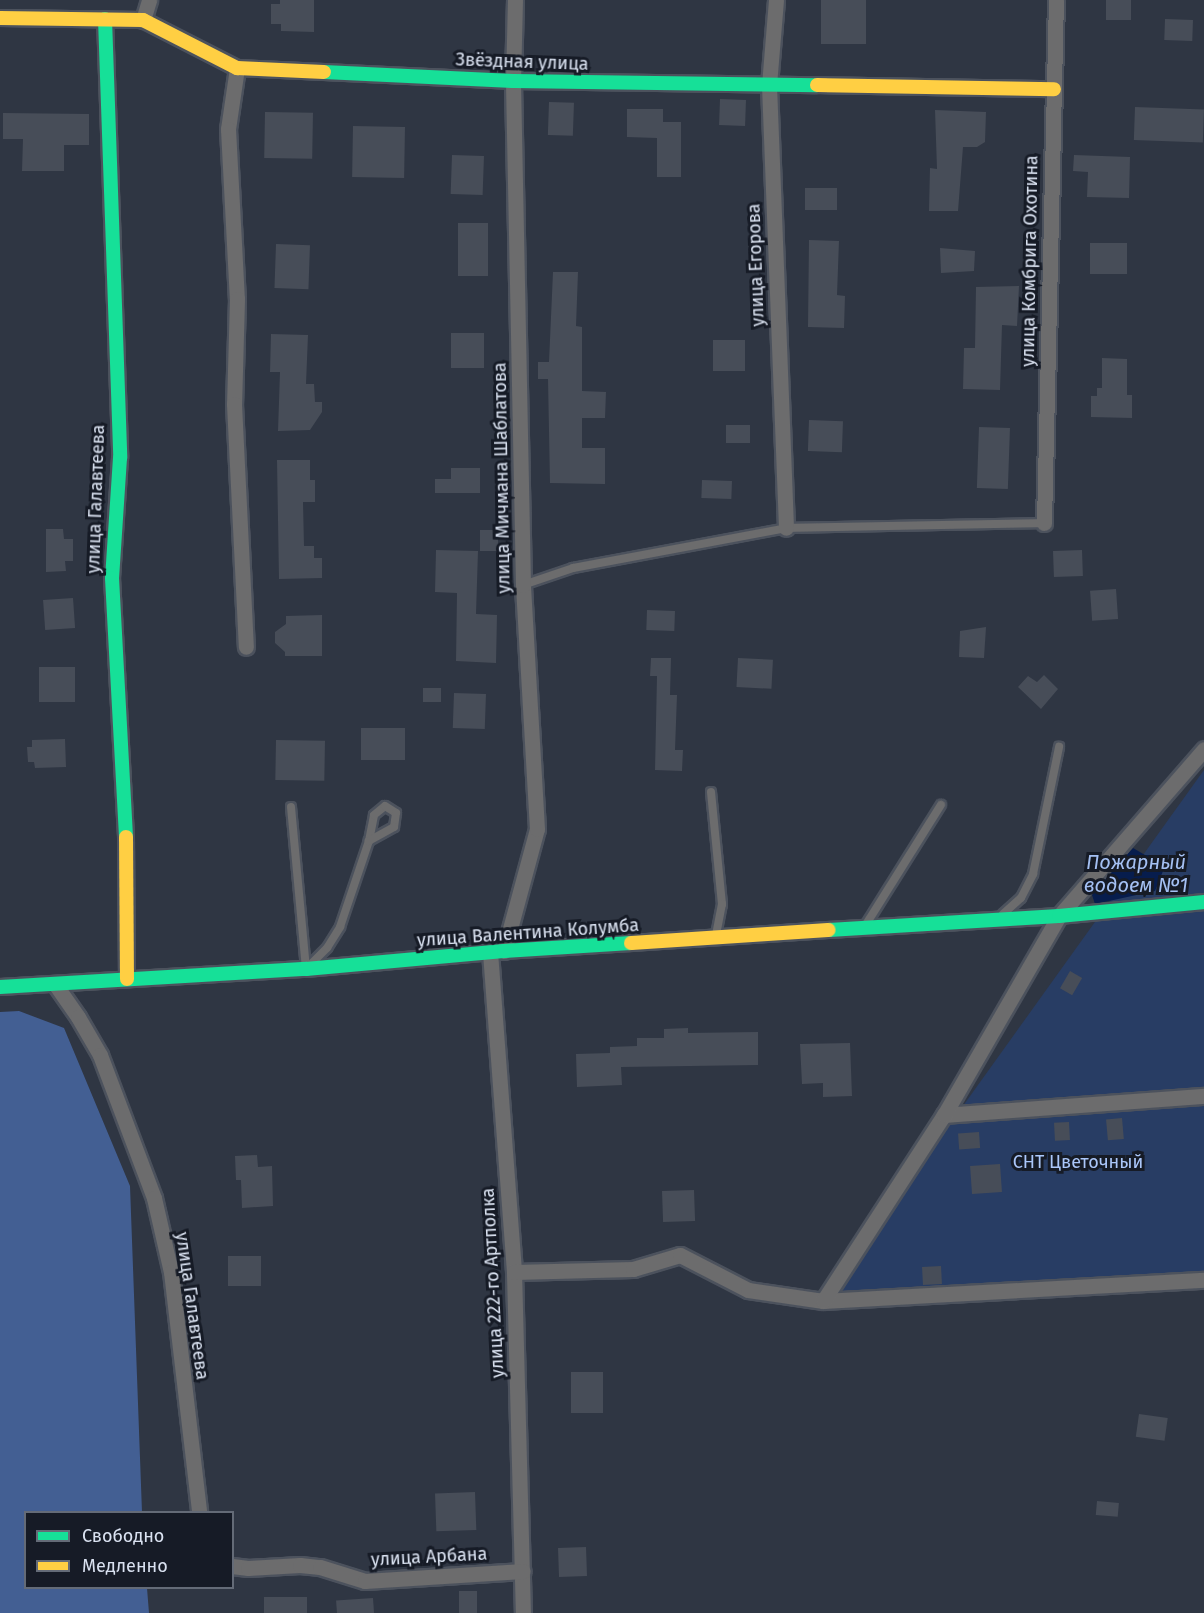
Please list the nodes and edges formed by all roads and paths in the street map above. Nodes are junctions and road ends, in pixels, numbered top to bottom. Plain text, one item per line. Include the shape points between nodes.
1 (149, 0) edge
2 (515, 0) edge
3 (776, 0) edge
4 (1056, 0) edge
5 (0, 18) edge
6 (105, 19) junction
7 (143, 20) junction
8 (237, 68) junction
9 (513, 81) junction
10 (769, 86) junction
11 (1054, 89) junction
12 (1044, 523) joint
13 (786, 528) junction
14 (523, 585) junction
15 (246, 646) dead end
16 (1059, 747) dead end
17 (1204, 749) edge
18 (711, 792) dead end
19 (941, 805) dead end
20 (291, 807) dead end
21 (369, 841) junction
22 (1204, 902) edge
23 (1059, 916) junction
24 (995, 921) junction
25 (863, 929) junction
26 (715, 939) junction
27 (497, 952) junction
28 (306, 969) junction
29 (127, 980) junction
30 (55, 984) junction
31 (0, 987) edge
32 (1204, 1096) edge
33 (944, 1115) junction
34 (514, 1272) junction
35 (1203, 1280) edge
36 (1204, 1296) edge
37 (823, 1301) junction
38 (199, 1511) edge
39 (234, 1566) edge
40 (523, 1572) junction
41 (523, 1613) edge

1 - 7 street
2 - 9 street, улица Мичмана Шаблатова
3 - 10 street, улица Егорова
4 - 11 street, улица Комбрига Охотина
5 - 6 street, Звёздная улица
6 - 7 street, Звёздная улица
6 - 29 street, улица Галавтеева via 120,458 112,579 127,860
7 - 8 street, Звёздная улица
8 - 9 street, Звёздная улица
8 - 15 street via 228,129 237,298 234,404
9 - 10 street, Звёздная улица
9 - 14 street, улица Мичмана Шаблатова
10 - 11 street, Звёздная улица
10 - 13 street, улица Егорова
11 - 12 street, улица Комбрига Охотина
12 - 13 lane
13 - 14 lane via 573,568
14 - 27 street, улица Мичмана Шаблатова via 537,829
16 - 24 lane via 1033,874 1021,898
17 - 23 street
18 - 26 lane via 722,904
19 - 25 lane
20 - 28 lane
21 - 21 lane via 374,815 385,806 396,813 394,827
21 - 28 lane via 340,927 327,948
22 - 23 street, улица Валентина Колумба
23 - 24 street, улица Валентина Колумба
23 - 33 street
24 - 25 street, улица Валентина Колумба
25 - 26 street, улица Валентина Колумба
26 - 27 street, улица Валентина Колумба
27 - 28 street, улица Валентина Колумба
27 - 34 street, улица 222-го Артполка
28 - 29 street, улица Валентина Колумба
29 - 30 street, улица Валентина Колумба
30 - 31 street, улица Валентина Колумба
30 - 38 street, улица Галавтеева via 100,1055 154,1198 171,1272
32 - 33 street
33 - 37 street
34 - 37 street via 633,1269 680,1255 748,1290
34 - 40 street, улица 222-го Артполка
35 - 36 street
35 - 37 street
39 - 40 street, улица Арбана via 320,1567 364,1581
40 - 41 street, улица 222-го Артполка

